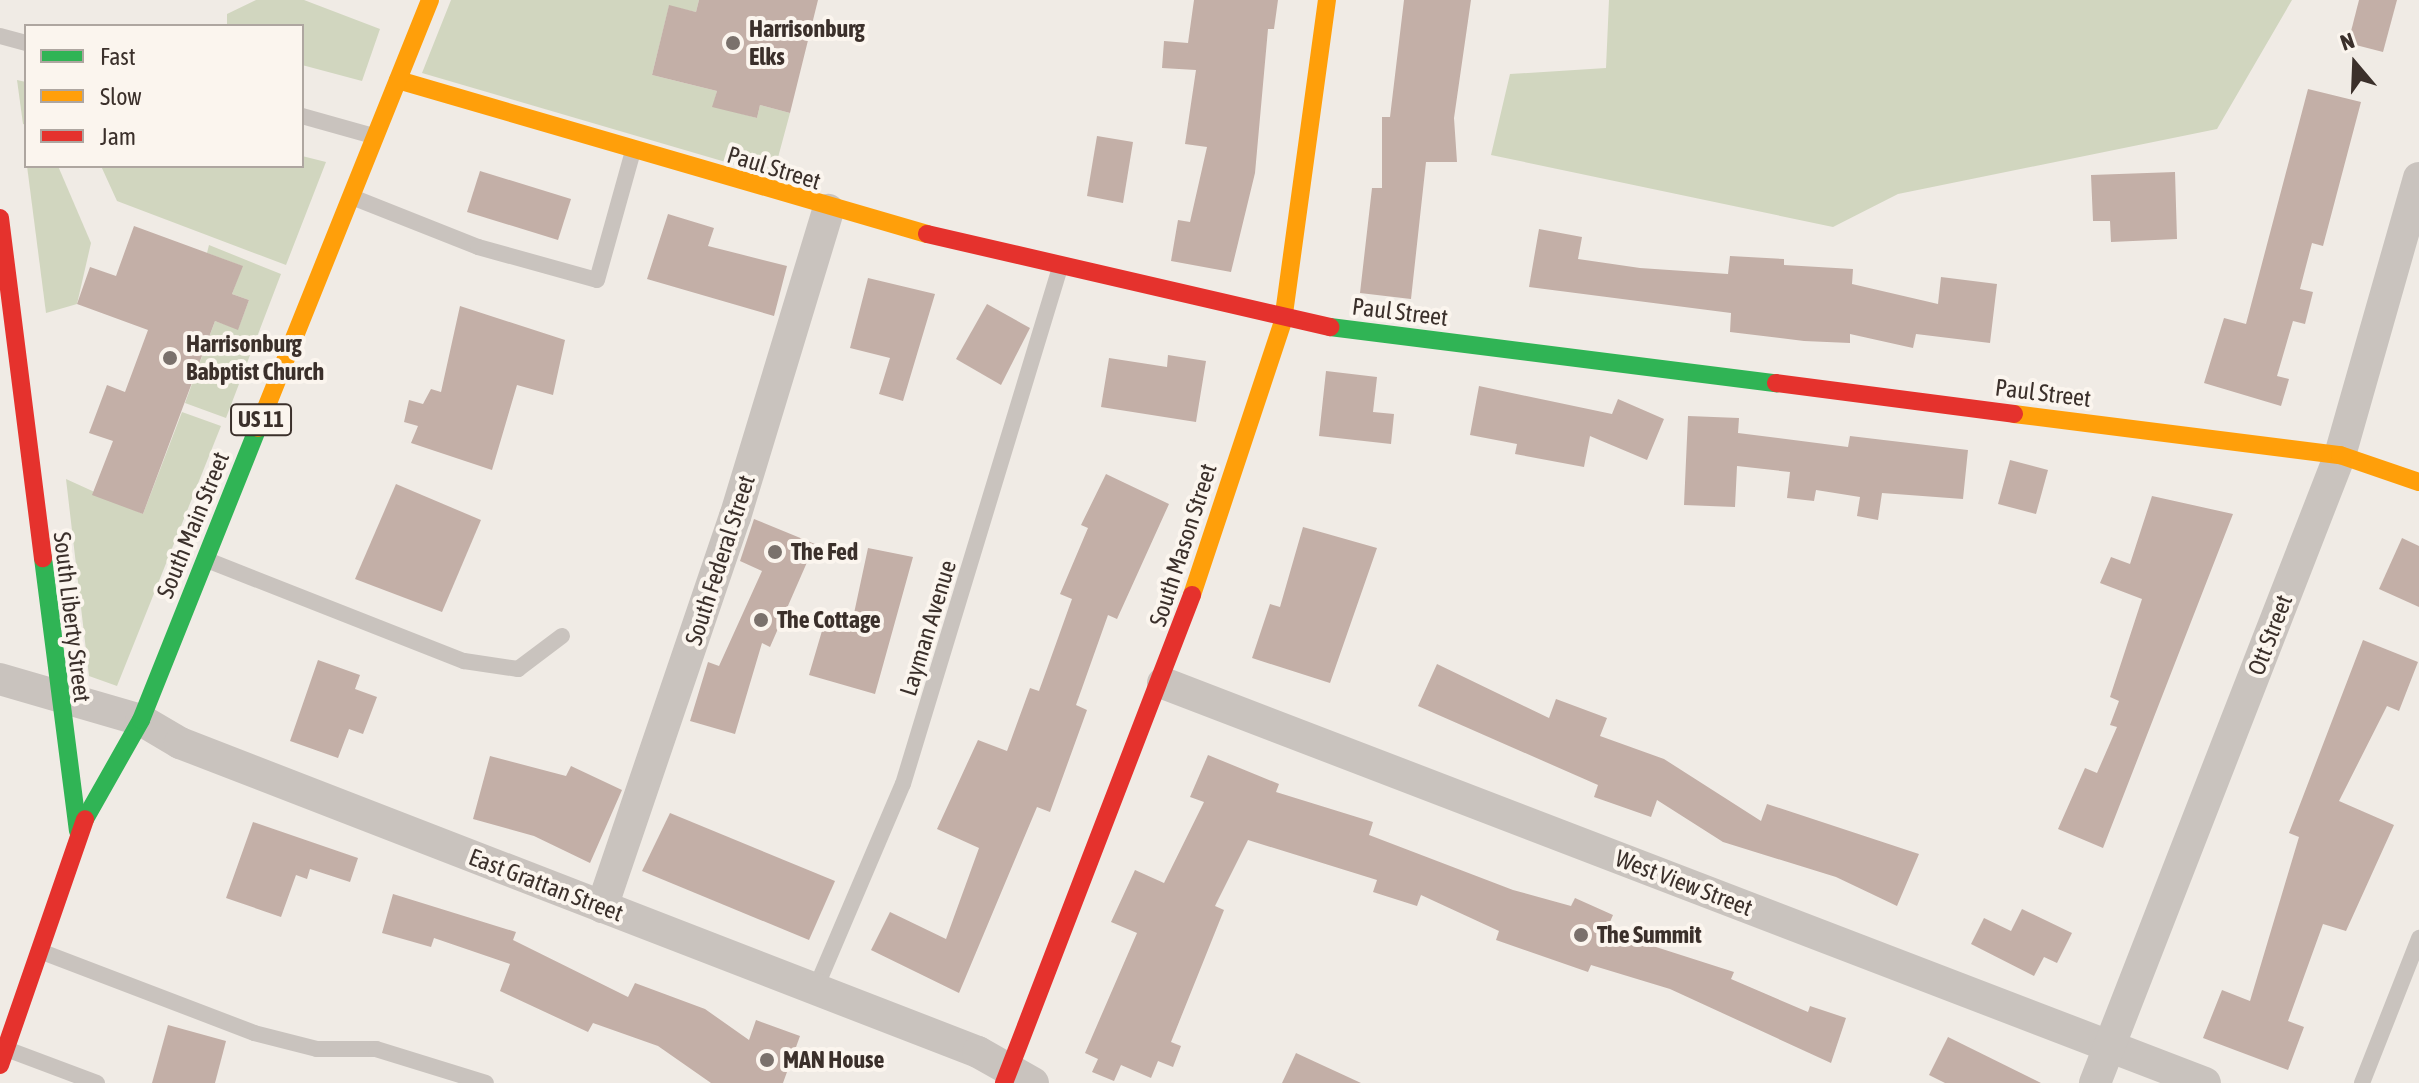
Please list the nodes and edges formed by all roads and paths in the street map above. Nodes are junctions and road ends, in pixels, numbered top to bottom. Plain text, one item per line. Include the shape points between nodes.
1 (430, 0) edge
2 (1327, 0) edge
3 (0, 36) edge
4 (24, 42) edge
5 (398, 80) junction
6 (304, 117) edge
7 (375, 136) junction
8 (633, 151) junction
9 (2419, 178) edge
10 (351, 196) junction
11 (828, 210) junction
12 (0, 218) edge
13 (1059, 271) junction
14 (1283, 321) junction
15 (2340, 455) junction
16 (2419, 482) edge
17 (205, 560) junction
18 (562, 636) dead end
19 (0, 679) edge
20 (1163, 683) junction
21 (57, 692) junction
22 (141, 720) junction
23 (78, 831) junction
24 (602, 907) junction
25 (2419, 938) edge
26 (43, 953) junction
27 (815, 990) junction
28 (8, 1018) edge
29 (2109, 1046) junction
30 (3, 1057) edge
31 (1015, 1078) edge
32 (97, 1083) edge
33 (486, 1083) edge
34 (2095, 1083) edge
35 (2205, 1083) edge
36 (2362, 1083) edge

1 - 5 main road, South Main Street / US 11
2 - 14 main road, South Mason Street
3 - 4 lane
5 - 7 main road, South Main Street / US 11
5 - 8 main road, Paul Street
6 - 7 lane
7 - 10 main road, South Main Street / US 11
8 - 10 lane via 597,280 478,247
8 - 11 main road, Paul Street
9 - 15 street, Ott Street
10 - 17 main road, South Main Street / US 11
11 - 13 main road, Paul Street
11 - 24 street, South Federal Street via 735,517
12 - 21 main road, South Liberty Street / US 11
13 - 14 main road, Paul Street
13 - 27 lane, Layman Avenue via 903,784
14 - 15 main road, Paul Street
14 - 20 main road, South Mason Street
15 - 16 main road, Paul Street
15 - 29 street, Ott Street
17 - 18 lane via 464,661 518,669
17 - 22 main road, South Main Street / US 11
19 - 21 street, East Grattan Street
20 - 29 street, West View Street
20 - 31 main road, South Mason Street
21 - 22 street, East Grattan Street
21 - 23 main road, South Liberty Street / US 11
22 - 23 main road, South Main Street / US 11
22 - 24 street, East Grattan Street via 180,743
23 - 26 main road, South Main Street / US 11
24 - 27 street, East Grattan Street
25 - 36 lane
26 - 28 main road, South Main Street / US 11
26 - 33 lane via 254,1033 317,1049 376,1049
27 - 31 street, East Grattan Street
28 - 30 main road, South Main Street / US 11
29 - 34 street, Ott Street
29 - 35 street, West View Street
30 - 32 lane

